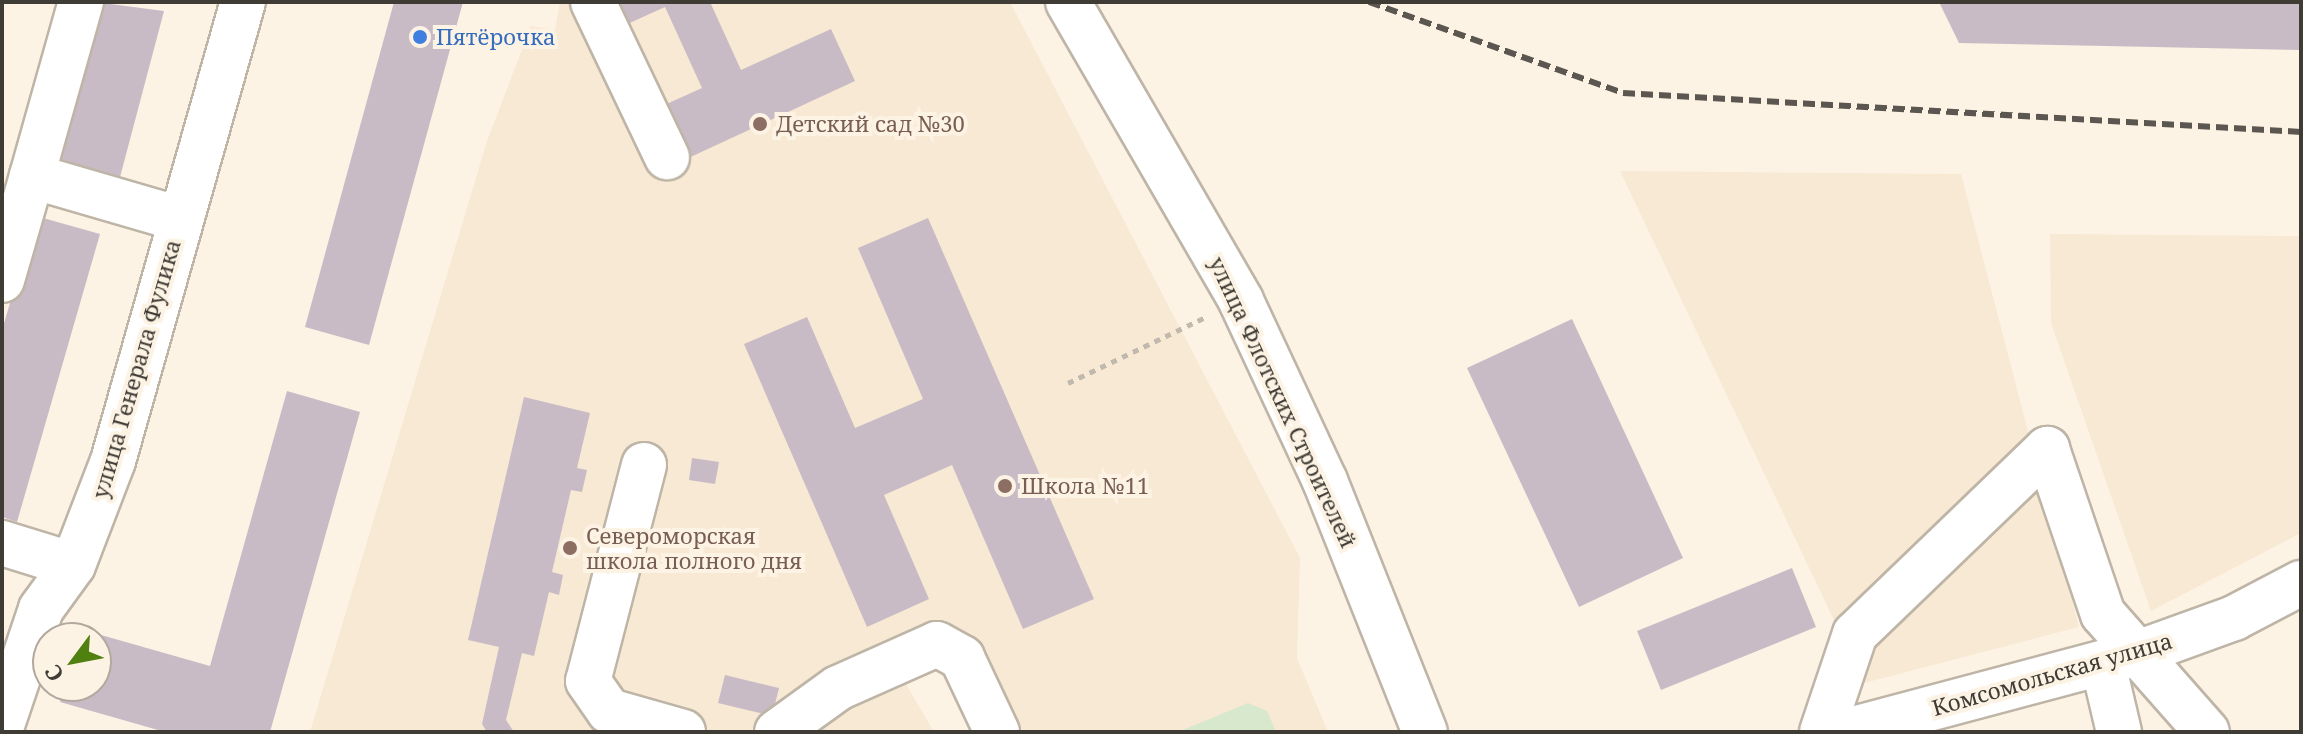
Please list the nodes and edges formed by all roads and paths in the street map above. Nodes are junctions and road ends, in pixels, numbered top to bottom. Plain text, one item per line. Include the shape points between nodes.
1 (81, 2) edge
2 (243, 2) edge
3 (593, 2) edge
4 (1068, 2) edge
5 (667, 157) dead end
6 (32, 176) junction
7 (180, 219) junction
8 (2, 280) edge
9 (1241, 301) junction
10 (1068, 383) dead end
11 (644, 465) dead end
12 (2, 543) edge
13 (73, 565) junction
14 (2301, 583) edge
15 (2118, 660) junction
16 (2, 725) edge
17 (683, 732) edge
18 (777, 732) edge
19 (997, 732) edge
20 (1425, 732) edge
21 (1822, 732) edge
22 (1842, 732) edge
23 (2119, 732) edge
24 (2207, 732) edge

1 - 6 street
2 - 7 street, улица Генерала Фулика
3 - 5 street
4 - 9 street, улица Флотских Строителей
6 - 7 street
6 - 8 street
7 - 13 street, улица Генерала Фулика via 113,461
9 - 10 path
9 - 20 street, улица Флотских Строителей via 1325,481
11 - 17 street via 588,681 609,711
12 - 13 street
13 - 16 street, улица Генерала Фулика via 41,609
14 - 15 street, Комсомольская улица via 2234,618
15 - 21 street via 2047,449 1855,634
15 - 22 street, Комсомольская улица
15 - 23 street
15 - 24 street
18 - 19 street via 838,688 937,644 962,658

